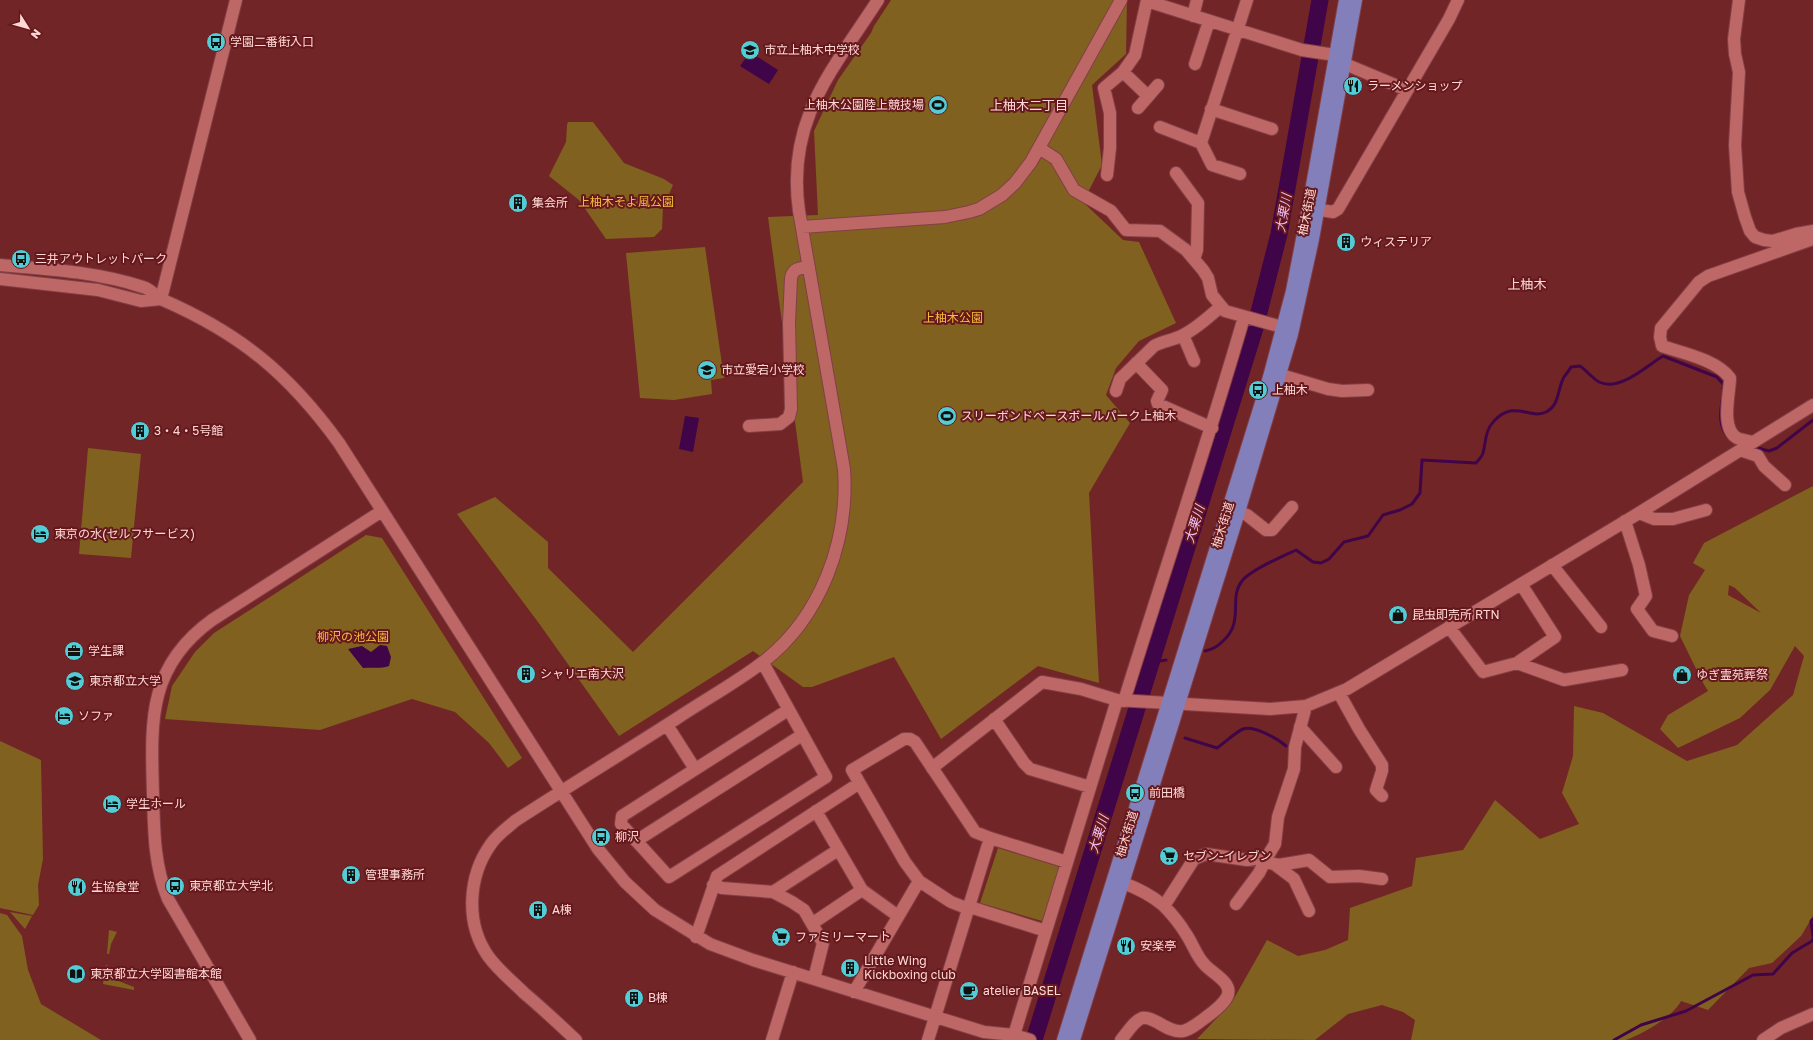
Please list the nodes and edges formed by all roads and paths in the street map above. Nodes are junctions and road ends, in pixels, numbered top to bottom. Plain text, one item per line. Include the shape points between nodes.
1 (236, 0) edge
2 (878, 0) edge
3 (1122, 0) edge
4 (1147, 0) edge
5 (1197, 0) edge
6 (1246, 0) edge
7 (1345, 0) edge
8 (1356, 0) edge
9 (1458, 0) edge
10 (1739, 0) edge
11 (1193, 16) junction
12 (1209, 21) junction
13 (1237, 30) junction
14 (1335, 55) junction
15 (1195, 64) dead end
16 (1345, 64) junction
17 (1123, 72) junction
18 (1158, 85) dead end
19 (1407, 90) junction
20 (1148, 96) junction
21 (1138, 108) dead end
22 (1212, 109) junction
23 (1160, 127) dead end
24 (1272, 129) dead end
25 (1201, 143) junction
26 (1039, 148) junction
27 (1176, 173) dead end
28 (1240, 174) dead end
29 (1107, 175) dead end
30 (1313, 209) junction
31 (802, 227) junction
32 (1813, 231) edge
33 (1813, 239) edge
34 (1194, 259) junction
35 (0, 265) edge
36 (809, 267) junction
37 (0, 279) edge
38 (161, 299) junction
39 (1220, 306) junction
40 (1246, 317) junction
41 (1282, 327) junction
42 (1183, 335) junction
43 (1194, 361) dead end
44 (1136, 364) junction
45 (1281, 375) junction
46 (1368, 390) dead end
47 (1116, 391) dead end
48 (1813, 405) edge
49 (749, 426) dead end
50 (1212, 428) junction
51 (1752, 442) junction
52 (1740, 450) junction
53 (1785, 485) dead end
54 (1292, 507) dead end
55 (1706, 510) dead end
56 (382, 511) junction
57 (1239, 512) junction
58 (1639, 513) junction
59 (1625, 521) junction
60 (1552, 565) junction
61 (1521, 584) junction
62 (1449, 627) junction
63 (1601, 627) dead end
64 (1672, 636) dead end
65 (763, 662) junction
66 (1517, 663) junction
67 (1622, 670) dead end
68 (1339, 693) junction
69 (1124, 700) junction
70 (1174, 703) junction
71 (1306, 706) junction
72 (788, 710) junction
73 (994, 719) junction
74 (667, 724) junction
75 (1300, 727) junction
76 (802, 735) junction
77 (1336, 767) dead end
78 (932, 768) junction
79 (695, 769) junction
80 (858, 784) junction
81 (1090, 787) junction
82 (561, 792) junction
83 (1382, 796) dead end
84 (816, 811) junction
85 (990, 838) junction
86 (636, 841) junction
87 (838, 850) junction
88 (1269, 861) junction
89 (1067, 862) junction
90 (1382, 879) dead end
91 (919, 881) junction
92 (1123, 883) junction
93 (713, 885) junction
94 (862, 890) junction
95 (773, 892) junction
96 (1236, 904) dead end
97 (1164, 906) junction
98 (969, 908) junction
99 (1309, 911) dead end
100 (898, 916) junction
101 (813, 923) junction
102 (1046, 931) junction
103 (696, 937) junction
104 (793, 972) junction
105 (814, 979) junction
106 (854, 992) junction
107 (1813, 1014) edge
108 (935, 1017) junction
109 (984, 1032) junction
110 (1022, 1037) edge
111 (250, 1040) edge
112 (576, 1040) edge
113 (772, 1040) edge
114 (928, 1040) edge
115 (997, 1040) edge
116 (1063, 1040) edge
117 (1074, 1040) edge
118 (1121, 1040) edge
119 (1763, 1040) edge

1 - 38 street
2 - 31 street via 816,99 803,130 796,175
3 - 26 street
4 - 11 street
4 - 17 street via 1135,55
5 - 11 street
6 - 13 street
7 - 14 main road, 柚木街道
8 - 16 main road, 柚木街道
9 - 19 street
10 - 32 street via 1734,39 1738,72 1735,145 1738,192 1745,217 1750,232 1764,240 1773,241
11 - 12 street
12 - 13 street
12 - 15 street
13 - 14 street via 1302,50
13 - 22 street
14 - 30 main road, 柚木街道
16 - 19 street
16 - 30 main road, 柚木街道
17 - 20 street
17 - 29 street via 1104,88 1110,113
18 - 20 street
19 - 30 street via 1338,209 1333,212
20 - 21 street
22 - 24 street
22 - 25 street
23 - 25 street
25 - 28 street via 1212,165
26 - 31 street via 1008,189 989,203 969,212 946,217
26 - 34 street via 1056,159 1074,190 1111,211 1126,230 1160,231
27 - 34 street via 1198,204 1197,250
30 - 41 main road, 柚木街道
30 - 45 main road, 柚木街道 via 1301,296
31 - 36 street
33 - 51 street via 1708,276 1699,282 1661,328 1662,346 1714,363 1725,370 1730,378 1727,414 1730,429 1736,437
34 - 39 street via 1208,278 1212,295
35 - 38 street via 80,272 146,287
36 - 49 street via 795,269 790,278 789,417 780,424
36 - 65 street via 842,455 845,487 843,517 832,564 818,595 799,625
37 - 38 street via 98,290 141,301
38 - 56 street via 232,335 261,356 292,385 317,412
39 - 40 street via 1225,311
39 - 42 street via 1202,323
40 - 41 street
40 - 50 street
41 - 70 main road, 柚木街道
42 - 43 street
42 - 44 street via 1160,342
44 - 47 street via 1120,379
44 - 50 street via 1162,390 1158,404
45 - 46 street via 1342,391
45 - 57 main road, 柚木街道
48 - 51 street
50 - 69 street
51 - 52 street
52 - 53 street via 1758,456 1764,466
52 - 58 street
54 - 57 street via 1272,530 1266,530
55 - 58 street via 1672,519 1654,519
56 - 82 street
56 - 111 street via 212,620 192,637 172,661 163,679 153,713 151,738 155,855 164,888
57 - 70 main road, 柚木街道
58 - 59 street
59 - 60 street
59 - 64 street via 1640,565 1646,596 1637,609 1653,631
60 - 61 street
60 - 63 street
61 - 62 street
61 - 66 street via 1555,637
62 - 66 street via 1483,672
62 - 68 street
65 - 72 street
65 - 74 street
66 - 67 street via 1564,680
68 - 71 street
68 - 83 street via 1358,729 1382,765 1376,790
69 - 70 street
69 - 73 street via 1042,682
69 - 81 street
70 - 71 street via 1270,709
70 - 92 main road, 柚木街道
70 - 116 main road, 柚木街道
71 - 75 street
72 - 76 street
72 - 79 street
73 - 78 street
73 - 81 street via 1030,769
74 - 79 street
74 - 82 street
75 - 77 street
75 - 88 street via 1294,747 1294,769 1278,817 1275,844
76 - 86 street
76 - 86 street via 826,778 669,877
78 - 80 street via 913,740 907,738 852,770
78 - 85 street via 975,832
79 - 86 street via 622,816 621,824
80 - 84 street
80 - 91 street
81 - 89 street
82 - 103 street via 598,849 625,882 655,910
82 - 112 street via 515,821 491,843 475,879 472,897 473,918 482,945 496,965
84 - 87 street
84 - 93 street via 717,876
85 - 89 street
85 - 98 street
87 - 94 street
87 - 95 street
88 - 90 street via 1294,863 1309,860 1330,877 1359,876
88 - 96 street
88 - 97 street via 1206,854 1194,859
88 - 99 street via 1294,880
89 - 102 street
91 - 98 street via 950,902
91 - 100 street
92 - 97 street
92 - 117 main road, 柚木街道
93 - 95 street
93 - 103 street
94 - 100 street
94 - 101 street
95 - 101 street via 804,910
97 - 118 street via 1187,934 1197,956 1205,966 1227,984 1227,998 1190,1030 1180,1033 1150,1018 1141,1018
98 - 102 street
98 - 108 street
100 - 106 street
101 - 105 street via 823,943
102 - 110 street
103 - 104 street via 738,955
104 - 105 street
104 - 113 street
105 - 106 street
106 - 108 street
107 - 119 street via 1781,1028
108 - 109 street
108 - 114 street
109 - 110 street
109 - 115 street

